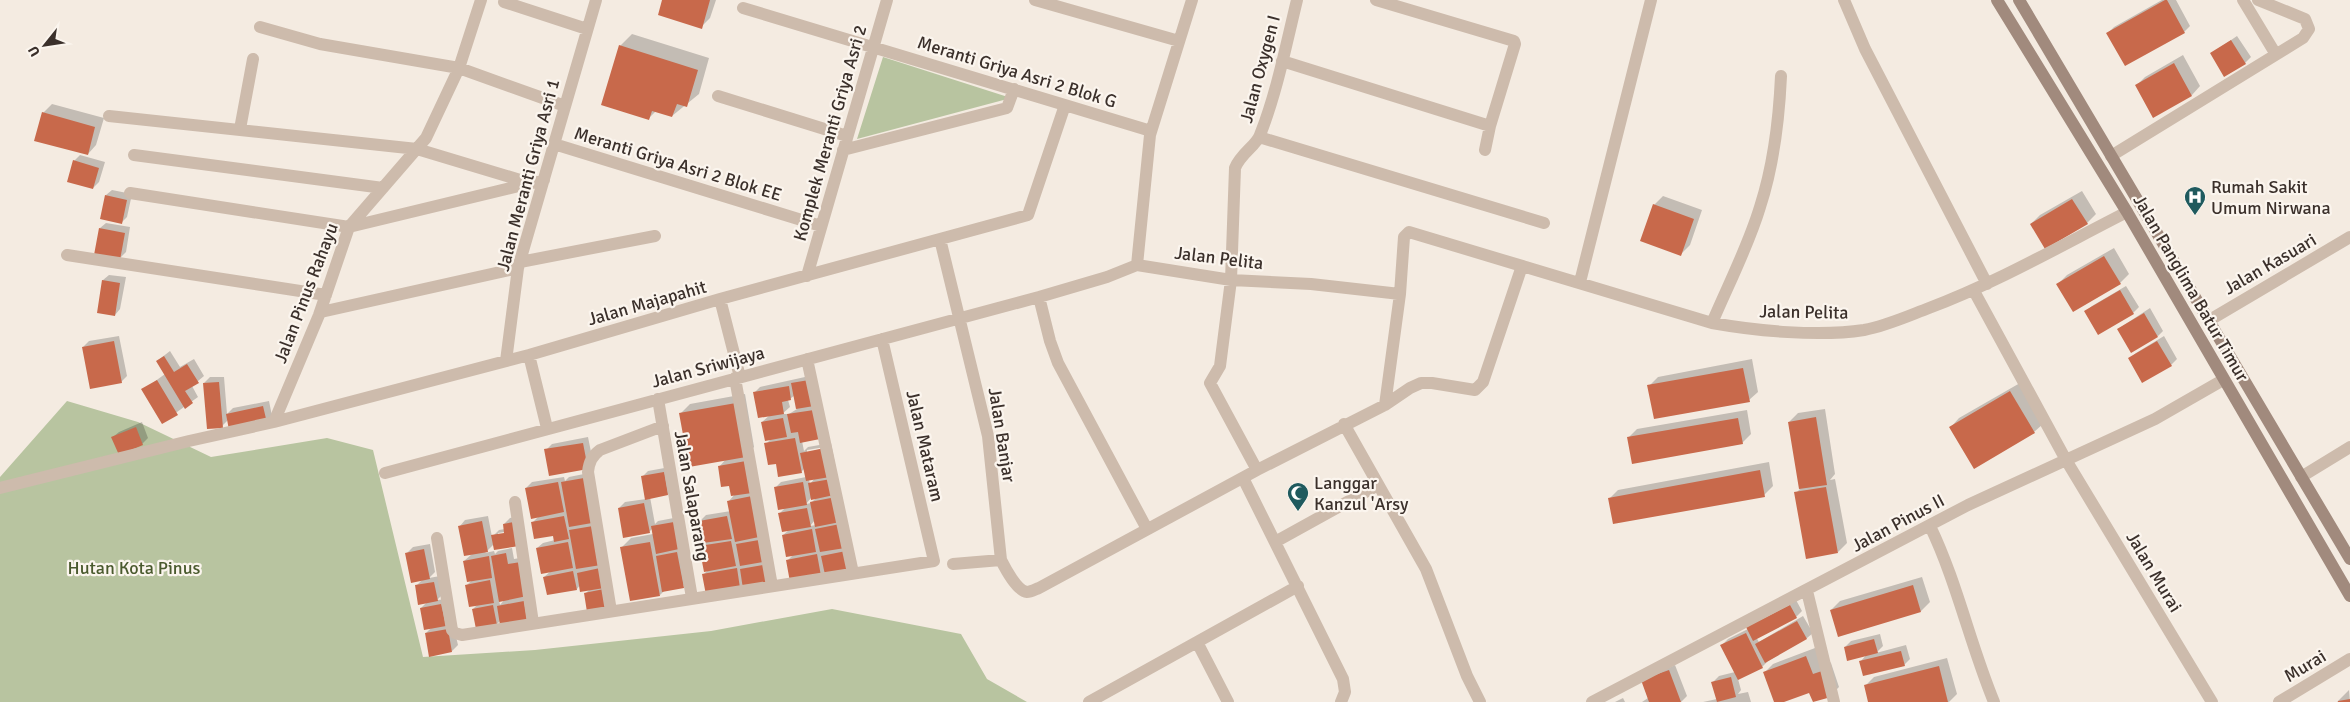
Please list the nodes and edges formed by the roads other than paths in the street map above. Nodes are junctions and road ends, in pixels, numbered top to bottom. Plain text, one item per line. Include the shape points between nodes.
1 (480, 0) edge
2 (596, 0) edge
3 (887, 0) edge
4 (1035, 0) edge
5 (1192, 0) edge
6 (1297, 0) edge
7 (1376, 0) edge
8 (1651, 0) edge
9 (1844, 0) edge
10 (1997, 0) edge
11 (2019, 0) edge
12 (2243, 0) edge
13 (2258, 0) edge
14 (504, 2) dead end
15 (743, 8) dead end
16 (260, 27) dead end
17 (587, 29) junction
18 (1179, 41) junction
19 (873, 47) junction
20 (2275, 53) junction
21 (253, 59) dead end
22 (1282, 61) junction
23 (460, 68) junction
24 (1781, 76) dead end
25 (1014, 89) junction
26 (718, 96) dead end
27 (1065, 105) junction
28 (565, 106) junction
29 (108, 116) dead end
30 (1490, 126) junction
31 (240, 129) junction
32 (1151, 131) junction
33 (847, 136) junction
34 (1259, 137) junction
35 (554, 144) junction
36 (417, 150) junction
37 (843, 150) junction
38 (1485, 150) dead end
39 (134, 155) dead end
40 (2111, 156) junction
41 (544, 180) junction
42 (530, 183) junction
43 (383, 188) junction
44 (130, 193) dead end
45 (2127, 212) junction
46 (1544, 223) dead end
47 (821, 226) junction
48 (348, 227) junction
49 (655, 236) dead end
50 (2350, 237) edge
51 (940, 239) junction
52 (67, 255) dead end
53 (1137, 264) junction
54 (519, 265) junction
55 (1522, 266) junction
56 (806, 276) junction
57 (1231, 280) junction
58 (1580, 282) junction
59 (1987, 284) junction
60 (1974, 290) junction
61 (1400, 294) junction
62 (326, 295) junction
63 (1039, 297) junction
64 (720, 299) junction
65 (319, 315) junction
66 (960, 318) junction
67 (2208, 321) junction
68 (1712, 323) junction
69 (882, 339) junction
70 (529, 356) junction
71 (806, 359) junction
72 (506, 361) junction
73 (737, 378) junction
74 (2223, 380) junction
75 (658, 399) junction
76 (1385, 405) junction
77 (274, 422) junction
78 (1344, 424) junction
79 (662, 426) junction
80 (548, 428) junction
81 (2350, 448) edge
82 (2066, 460) junction
83 (1257, 470) junction
84 (385, 473) dead end
85 (2301, 477) junction
86 (1243, 478) junction
87 (1378, 485) junction
88 (0, 488) edge
89 (515, 502) dead end
90 (1930, 526) junction
91 (2331, 527) junction
92 (1147, 529) junction
93 (2315, 536) junction
94 (438, 538) dead end
95 (1275, 542) junction
96 (2350, 559) edge
97 (1001, 560) junction
98 (953, 564) dead end
99 (853, 573) junction
100 (772, 586) junction
101 (1298, 586) junction
102 (1808, 590) junction
103 (2350, 596) edge
104 (692, 598) junction
105 (611, 611) junction
106 (533, 623) junction
107 (1197, 642) junction
108 (2350, 659) edge
109 (1089, 702) edge
110 (1228, 702) edge
111 (1341, 702) edge
112 (1480, 702) edge
113 (1592, 702) edge
114 (1834, 702) edge
115 (1994, 702) edge
116 (2212, 702) edge
117 (2279, 702) edge

1 - 23 street, Jalan Pinus Rahayu
2 - 17 street, Jalan Meranti Griya Asri 1
3 - 19 street, Komplek Meranti Griya Asri 2
4 - 18 street
5 - 18 street
6 - 22 street, Jalan Oxygen I
7 - 30 street via 1514,41
8 - 58 street
9 - 59 street
10 - 45 main road, Jalan Panglima Batur Timur
11 - 40 main road, Jalan Panglima Batur Timur
12 - 20 street
13 - 20 street via 2300,15 2308,24 2309,29 2303,38
14 - 17 street
15 - 19 street, Meranti Griya Asri 2 Blok G
16 - 23 street via 320,44
17 - 28 street, Jalan Meranti Griya Asri 1
18 - 32 street
19 - 25 street, Meranti Griya Asri 2 Blok G
19 - 33 street, Komplek Meranti Griya Asri 2
20 - 40 street
21 - 31 street
22 - 30 street
22 - 34 street, Jalan Oxygen I
23 - 28 street
23 - 36 street, Jalan Pinus Rahayu
24 - 68 street via 1778,125 1766,190
25 - 27 street, Meranti Griya Asri 2 Blok G
25 - 37 street via 1007,108
26 - 33 street
27 - 32 street, Meranti Griya Asri 2 Blok G
27 - 51 street, Jalan Majapahit via 1028,215
28 - 35 street, Jalan Meranti Griya Asri 1
29 - 31 street
30 - 38 street
31 - 36 street
32 - 53 street
33 - 37 street, Komplek Meranti Griya Asri 2
34 - 46 street
34 - 57 street, Jalan Oxygen I via 1238,159 1235,168
35 - 41 street, Jalan Meranti Griya Asri 1
35 - 47 street, Meranti Griya Asri 2 Blok EE
36 - 42 street
36 - 43 street, Jalan Pinus Rahayu
37 - 47 street, Komplek Meranti Griya Asri 2
39 - 43 street
40 - 67 main road, Jalan Panglima Batur Timur
41 - 42 street
41 - 54 street, Jalan Meranti Griya Asri 1
42 - 48 street
43 - 48 street, Jalan Pinus Rahayu
44 - 48 street
45 - 59 street, Jalan Pelita
45 - 74 main road, Jalan Panglima Batur Timur
47 - 56 street, Komplek Meranti Griya Asri 2
48 - 62 street, Jalan Pinus Rahayu
49 - 54 street
50 - 67 street, Jalan Kasuari
51 - 56 street, Jalan Majapahit
51 - 66 street, Jalan Banjar
52 - 62 street
53 - 57 street, Jalan Pelita
53 - 63 street
54 - 65 street
54 - 72 street, Jalan Meranti Griya Asri 1
55 - 58 street, Jalan Pelita
55 - 61 street, Jalan Pelita via 1409,232 1404,237
55 - 76 street via 1483,382 1475,390 1422,383
56 - 64 street, Jalan Majapahit
57 - 61 street, Jalan Pelita via 1310,284
57 - 83 street via 1220,366 1210,383
58 - 68 street, Jalan Pelita
59 - 60 street, Jalan Pelita
60 - 68 street, Jalan Pelita via 1864,330 1745,329
60 - 82 street, Jalan Murai
61 - 76 street
62 - 65 street, Jalan Pinus Rahayu
63 - 66 street, Jalan Sriwijaya
63 - 92 street via 1058,363
64 - 70 street, Jalan Majapahit
64 - 73 street
65 - 77 street, Jalan Pinus Rahayu
66 - 69 street, Jalan Sriwijaya
66 - 97 street, Jalan Banjar via 988,436
67 - 85 main road, Jalan Panglima Batur Timur
69 - 71 street, Jalan Sriwijaya
69 - 99 street, Jalan Mataram via 934,561
70 - 72 street, Jalan Majapahit
70 - 80 street
71 - 73 street, Jalan Sriwijaya
71 - 99 street
72 - 77 street, Jalan Majapahit
73 - 75 street, Jalan Sriwijaya
73 - 100 street
74 - 82 street, Jalan Pinus II via 2156,419
74 - 93 main road, Jalan Panglima Batur Timur
75 - 79 street, Jalan Salaparang
75 - 80 street, Jalan Sriwijaya
76 - 78 street
77 - 88 street, Jalan Majapahit
78 - 83 street
78 - 87 street
79 - 104 street, Jalan Salaparang
79 - 105 street via 600,450 589,464
80 - 84 street, Jalan Sriwijaya
81 - 85 street
82 - 90 street, Jalan Pinus II
82 - 116 street, Jalan Murai
83 - 86 street
85 - 91 main road, Jalan Panglima Batur Timur
86 - 92 street
86 - 95 street
87 - 95 street
87 - 112 street via 1426,569
89 - 106 street
90 - 102 street, Jalan Pinus II
90 - 115 street via 1946,558 1964,620
91 - 93 main road
91 - 96 main road, Jalan Panglima Batur Timur
92 - 97 street via 1028,592 1022,590 1008,574
93 - 103 main road, Jalan Panglima Batur Timur
94 - 106 street via 453,632 462,635
95 - 101 street
97 - 98 street
99 - 100 street
100 - 104 street
101 - 107 street
101 - 111 street via 1343,679 1345,692
102 - 113 street, Jalan Pinus II
102 - 114 street
104 - 105 street
105 - 106 street
107 - 109 street
107 - 110 street
108 - 117 street, Murai

